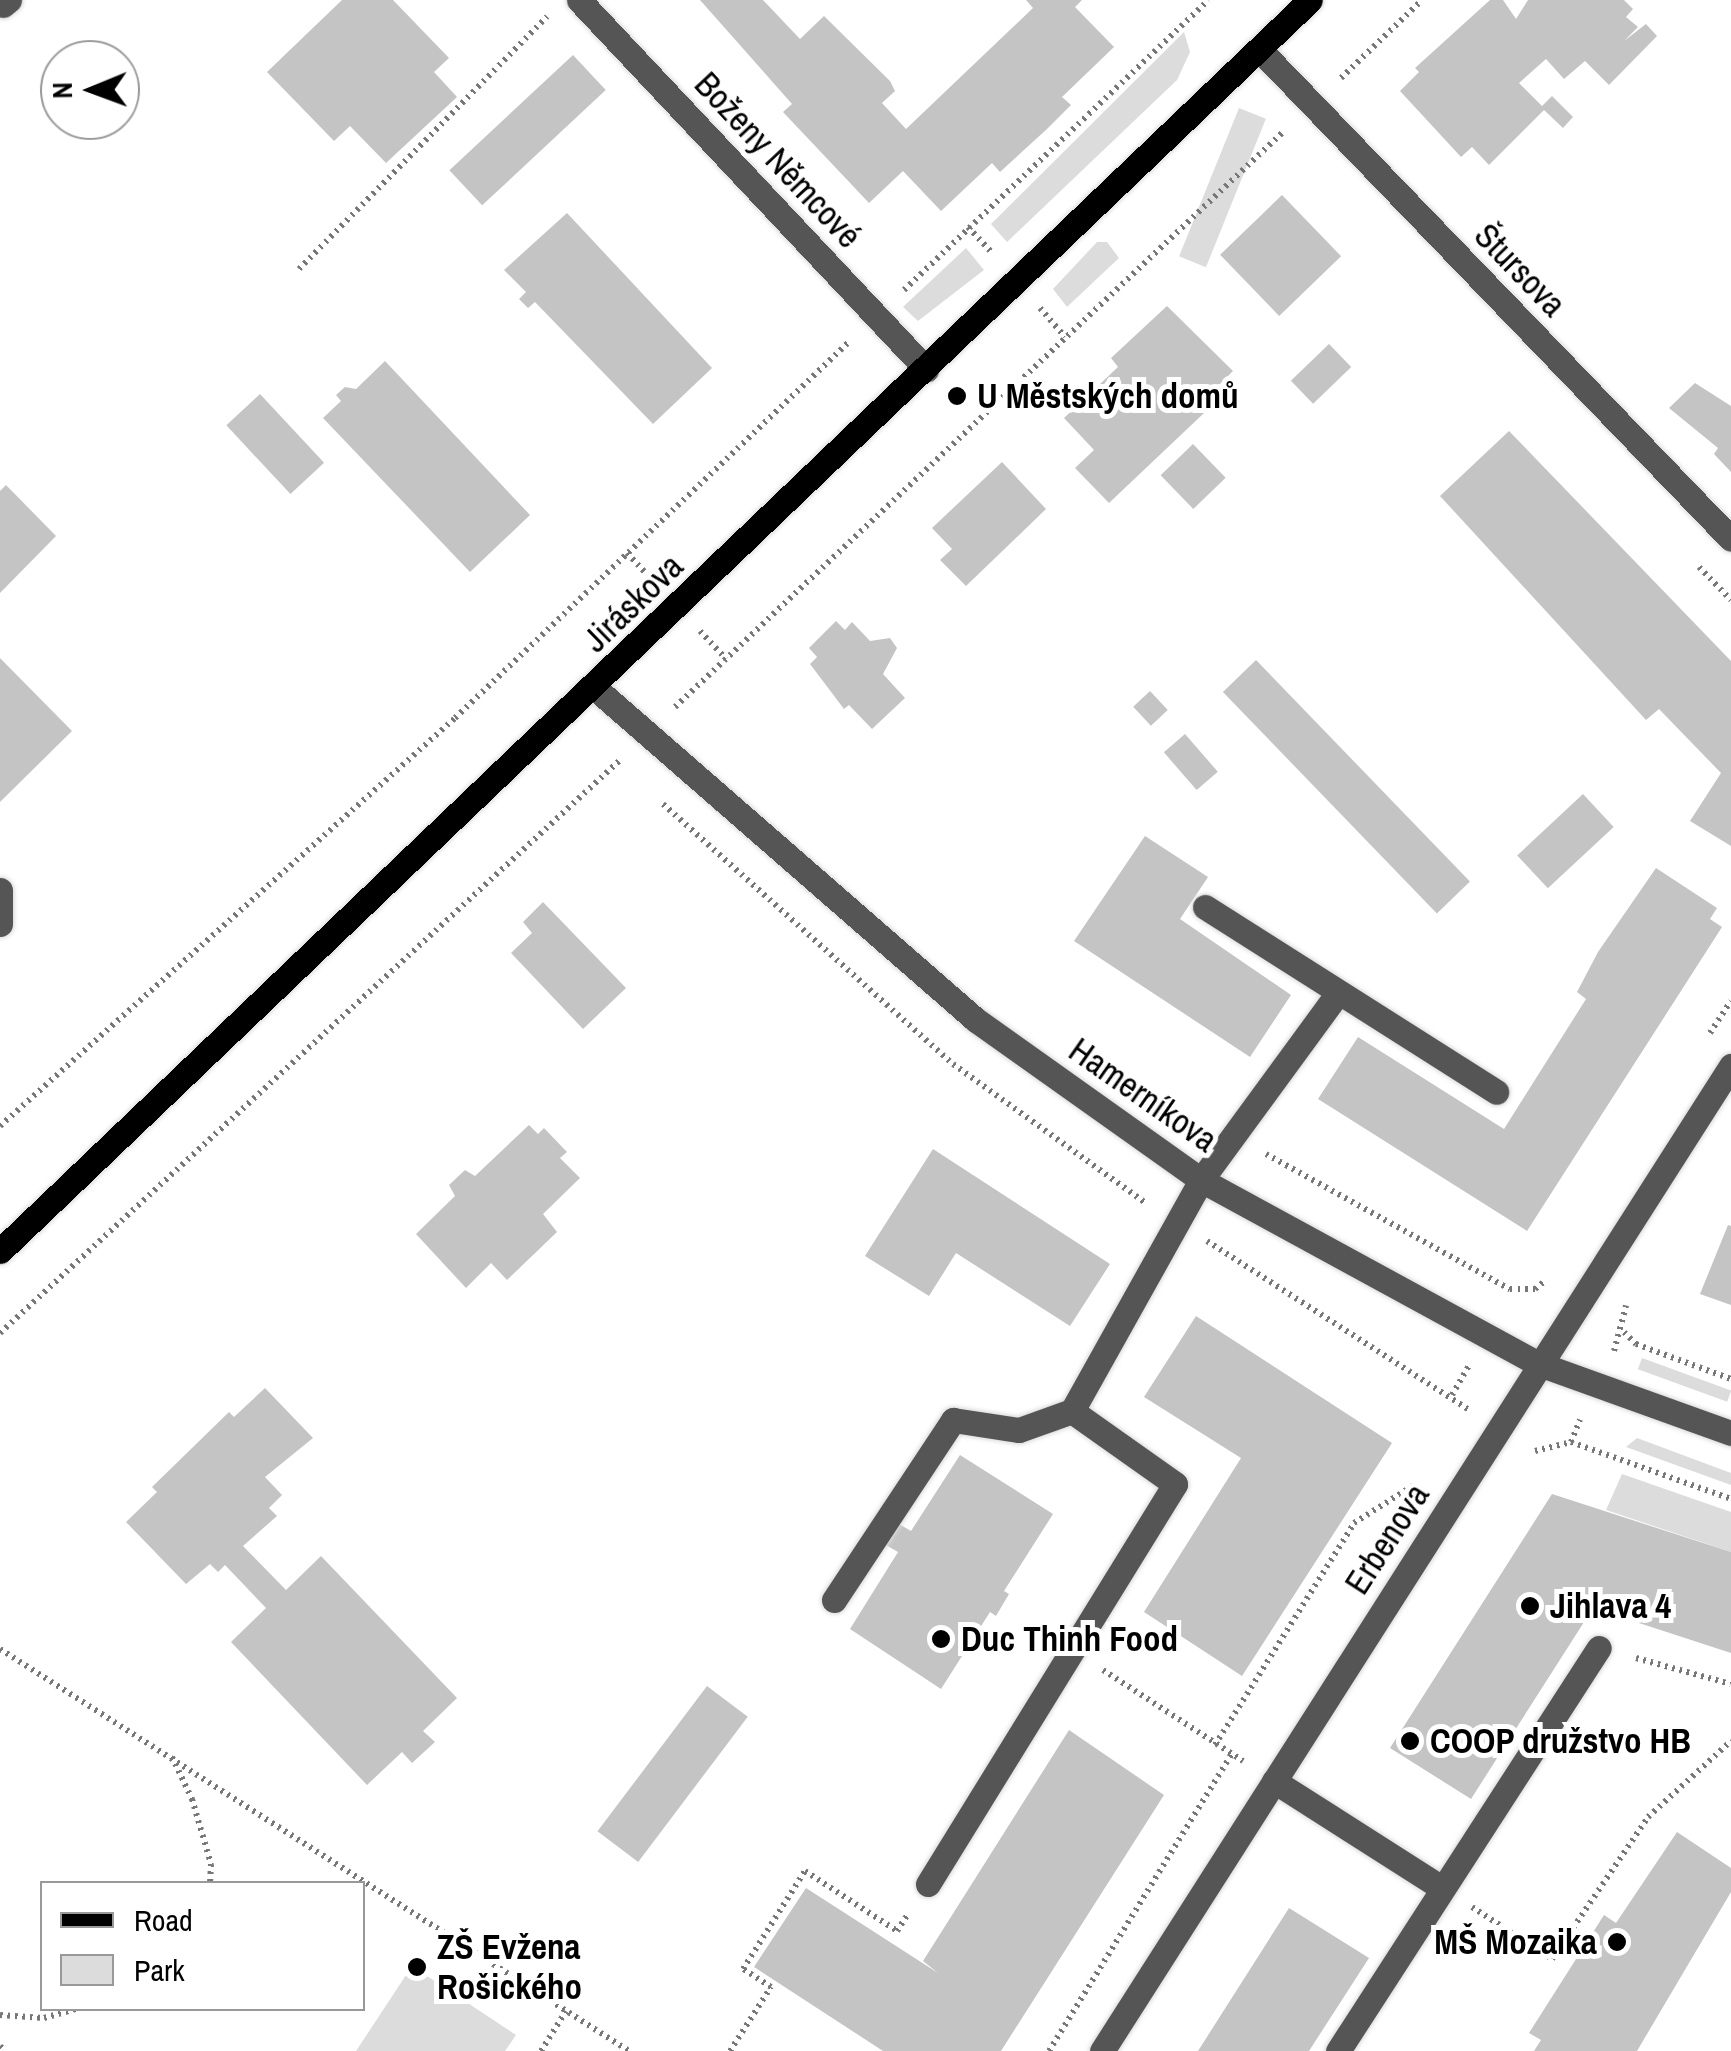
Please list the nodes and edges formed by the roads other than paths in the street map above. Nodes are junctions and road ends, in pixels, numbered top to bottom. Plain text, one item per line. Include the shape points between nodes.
1 (579, 0) edge
2 (1310, 0) edge
3 (1259, 49) junction
4 (926, 369) junction
5 (1731, 539) edge
6 (594, 688) junction
7 (0, 890) edge
8 (1205, 906) dead end
9 (0, 924) edge
10 (1336, 994) junction
11 (1731, 1066) edge
12 (1496, 1092) dead end
13 (1201, 1180) junction
14 (0, 1251) edge
15 (1539, 1364) junction
16 (1072, 1411) junction
17 (1731, 1433) edge
18 (834, 1600) dead end
19 (1599, 1648) road end
20 (1274, 1781) junction
21 (928, 1884) road end
22 (1442, 1888) junction
23 (1102, 2051) edge
24 (1338, 2051) edge

1 - 4 street, Boženy Němcové
2 - 3 main road, Jiráskova
3 - 4 main road, Jiráskova
3 - 5 street, Štursova
4 - 6 main road, Jiráskova
6 - 13 street, Hamerníkova via 976,1020
6 - 14 main road, Jiráskova
7 - 9 street
8 - 10 street
10 - 12 street
10 - 13 street
11 - 15 street, Erbenova
13 - 15 street, Hamerníkova
13 - 16 street
15 - 17 street, Hamerníkova
15 - 20 street, Erbenova
16 - 18 street via 1018,1430 953,1420
16 - 21 street via 1175,1484
19 - 22 street
20 - 22 street
20 - 23 street, Erbenova
22 - 24 street

